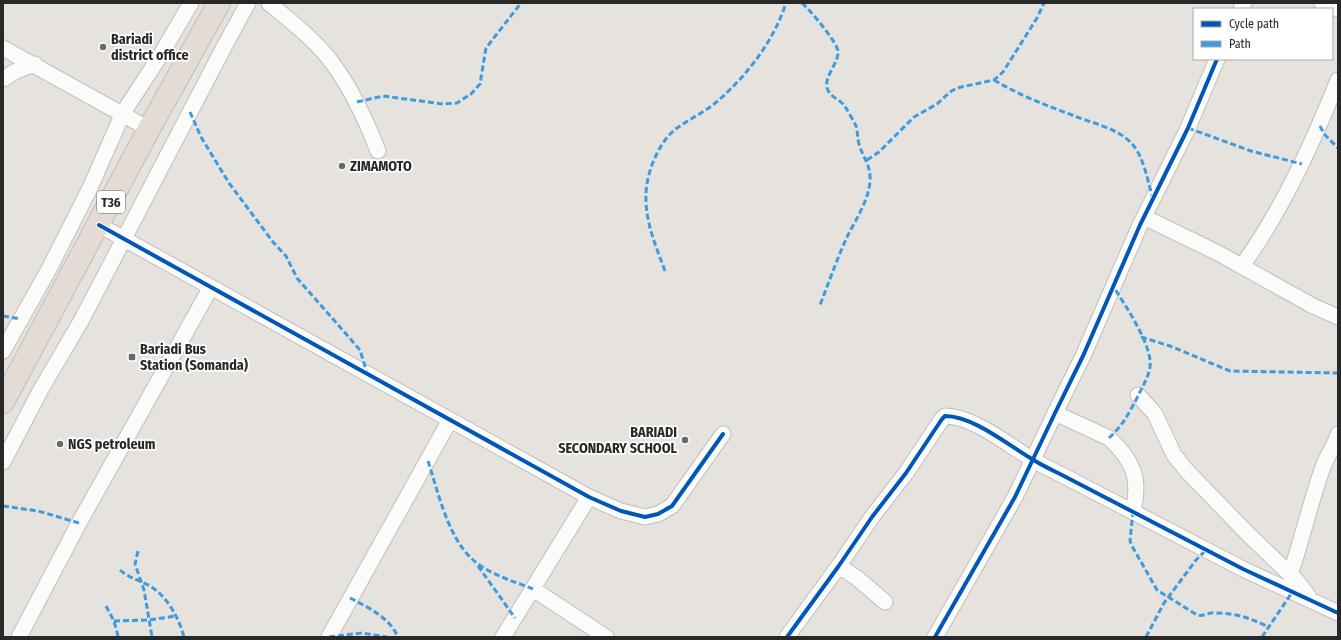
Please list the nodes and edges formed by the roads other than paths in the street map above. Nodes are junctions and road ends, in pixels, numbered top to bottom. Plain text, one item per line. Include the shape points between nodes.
1 (191, 3) edge
2 (219, 3) edge
3 (248, 3) edge
4 (269, 3) edge
5 (1322, 3) edge
6 (1338, 9) edge
7 (3, 48) edge
8 (1217, 60) edge
9 (35, 64) junction
10 (3, 78) edge
11 (1338, 80) edge
12 (123, 113) junction
13 (149, 128) junction
14 (378, 151) dead end
15 (1144, 217) junction
16 (99, 225) junction
17 (124, 240) junction
18 (1242, 266) junction
19 (211, 287) junction
20 (1338, 317) edge
21 (3, 352) edge
22 (1138, 395) dead end
23 (3, 402) edge
24 (1055, 413) junction
25 (450, 420) junction
26 (723, 434) dead end
27 (1338, 434) edge
28 (1333, 456) edge
29 (1033, 460) junction
30 (3, 462) edge
31 (589, 497) junction
32 (1133, 511) junction
33 (839, 566) junction
34 (1290, 575) junction
35 (533, 589) junction
36 (1311, 600) junction
37 (885, 602) dead end
38 (1338, 613) edge
39 (19, 637) edge
40 (328, 637) edge
41 (503, 637) edge
42 (606, 637) edge
43 (787, 637) edge
44 (935, 637) edge

1 - 12 street
2 - 13 highway, T36
3 - 17 street
4 - 14 street via 307,36 332,63 352,92 367,121
5 - 6 street
7 - 9 street
8 - 15 street via 1188,128
9 - 10 street
9 - 12 street
11 - 18 street via 1301,165 1259,242
12 - 13 street
12 - 21 street via 84,201
13 - 16 highway, T36
15 - 18 street
15 - 24 street
16 - 17 street
16 - 23 highway, T36
17 - 19 street
17 - 30 street
18 - 20 street via 1313,306
19 - 25 street
19 - 39 street via 79,523
22 - 34 street via 1155,414 1174,455 1220,507
24 - 29 street
24 - 32 street via 1109,438 1116,445 1133,469 1137,495
25 - 31 street
25 - 40 street
26 - 31 street via 672,506 658,514 645,517 622,511
27 - 28 street
28 - 34 street via 1323,465
29 - 32 street
29 - 33 street via 989,432 964,420 945,416
29 - 44 street
31 - 35 street
32 - 36 street via 1243,569
33 - 37 street
33 - 43 street
34 - 36 street
35 - 41 street
35 - 42 street
36 - 38 street

